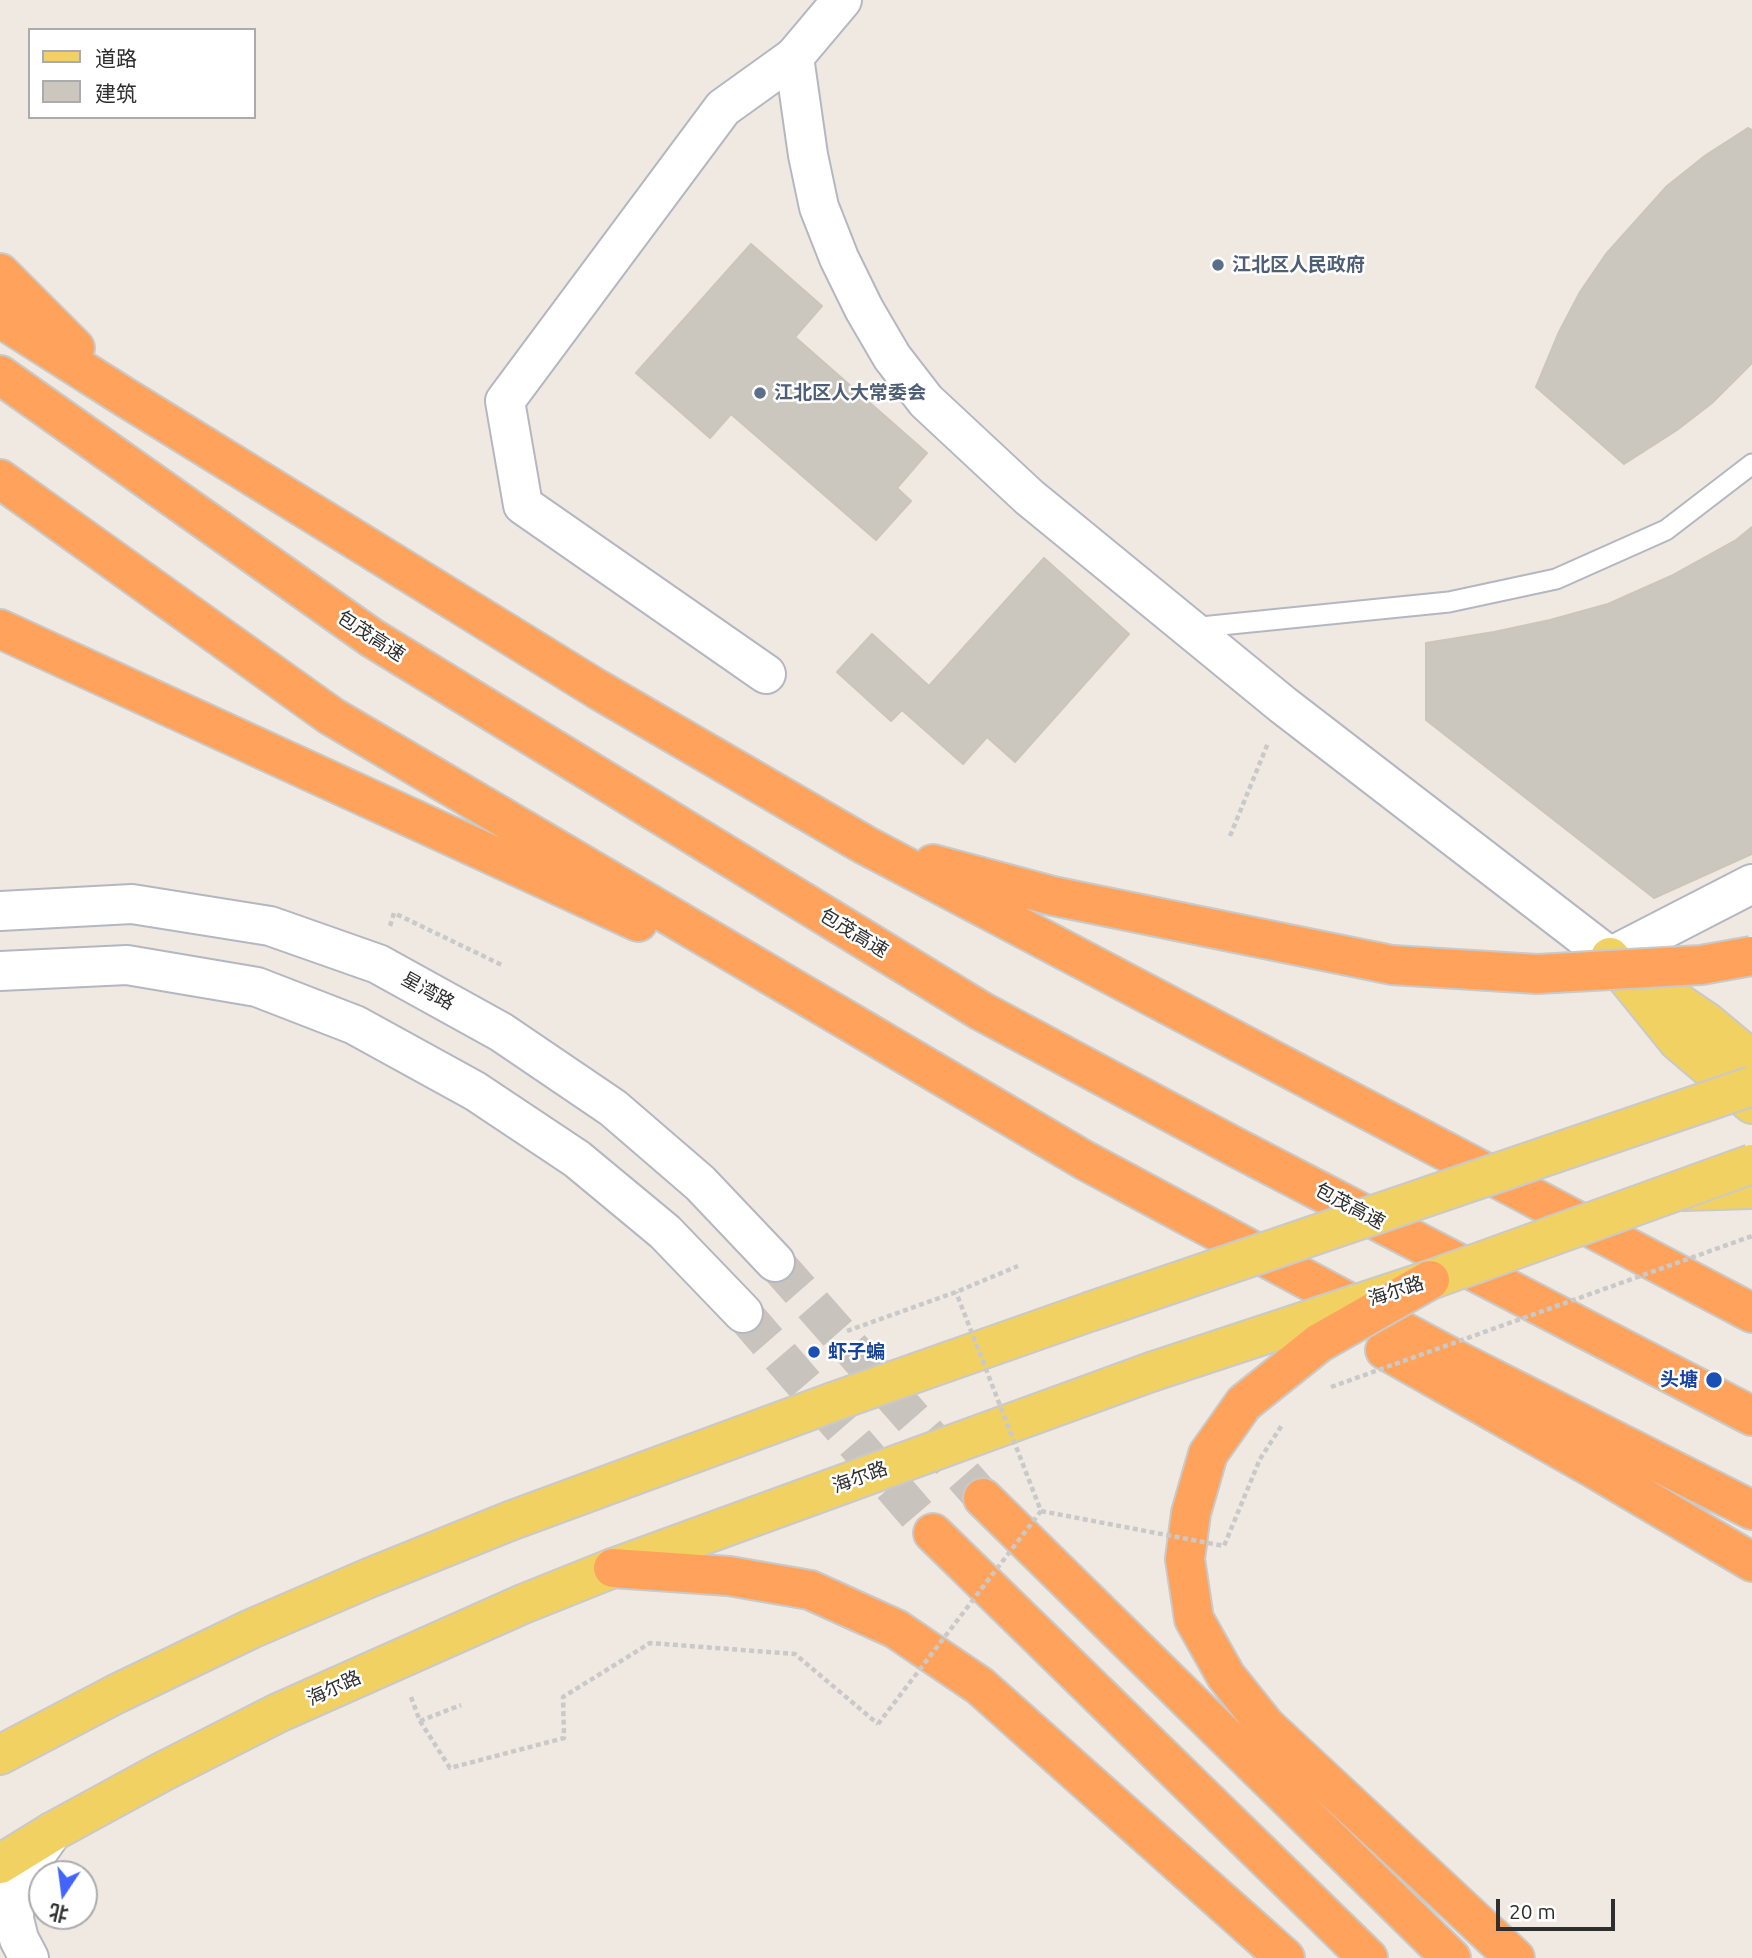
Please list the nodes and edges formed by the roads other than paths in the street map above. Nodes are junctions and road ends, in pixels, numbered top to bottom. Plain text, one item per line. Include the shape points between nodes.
1 (842, 0) edge
2 (794, 57) junction
3 (0, 272) edge
4 (0, 318) edge
5 (0, 375) edge
6 (123, 396) junction
7 (1752, 464) edge
8 (0, 479) edge
9 (1189, 628) junction
10 (0, 629) edge
11 (766, 674) dead end
12 (865, 845) junction
13 (1752, 884) edge
14 (0, 911) edge
15 (1752, 956) edge
16 (1610, 957) junction
17 (0, 971) edge
18 (828, 1009) junction
19 (1752, 1060) edge
20 (1752, 1086) edge
21 (1752, 1104) edge
22 (1084, 1160) junction
23 (1752, 1164) edge
24 (1752, 1189) edge
25 (1675, 1191) junction
26 (775, 1262) tunnel mouth
27 (1430, 1280) junction
28 (743, 1313) tunnel mouth
29 (1752, 1313) edge
30 (1752, 1416) edge
31 (983, 1498) tunnel mouth
32 (1752, 1510) edge
33 (933, 1532) tunnel mouth
34 (1752, 1562) edge
35 (613, 1568) junction
36 (0, 1755) edge
37 (51, 1832) junction
38 (0, 1864) edge
39 (0, 1954) edge
40 (9, 1958) edge
41 (29, 1958) edge
42 (1285, 1958) edge
43 (1368, 1958) edge
44 (1451, 1958) edge
45 (1515, 1958) edge

1 - 2 street
2 - 9 street via 819,207 839,258 892,357 926,401 1029,497
2 - 11 street via 723,108 505,401 523,505
3 - 6 highway
4 - 6 highway
5 - 30 highway, 包茂高速 via 372,638 981,1011
6 - 12 highway via 597,689
7 - 9 lane via 1666,530 1556,579 1449,602
8 - 18 highway via 331,716
9 - 16 street
10 - 18 highway
12 - 15 highway, bridge via 1053,896 1392,965 1537,974 1701,965
12 - 29 highway
13 - 16 street
14 - 26 street, 星湾路 via 132,904 270,926 378,964 501,1031 613,1108 700,1184
16 - 19 main road via 1708,1023
16 - 21 main road via 1678,1041
17 - 28 street via 127,965 257,988 355,1025 475,1091 577,1159 665,1232
18 - 22 highway
20 - 36 main road, bridge via 1089,1312 510,1521 251,1629
22 - 32 highway via 1462,1363
22 - 34 highway via 1258,1279
23 - 25 main road, 海尔路, bridge
24 - 25 main road, bridge
25 - 27 main road, 海尔路, bridge
27 - 35 main road, 海尔路, bridge via 1151,1372
27 - 45 highway, bridge via 1319,1343 1244,1403 1208,1454 1191,1513 1185,1559 1194,1619 1226,1676 1266,1726
31 - 44 highway
33 - 43 highway
35 - 37 main road, 海尔路 via 278,1713
35 - 42 highway via 729,1576 810,1591 896,1629 980,1686
37 - 38 main road, 海尔路
37 - 41 street via 24,1872 15,1895 14,1919
39 - 40 street

